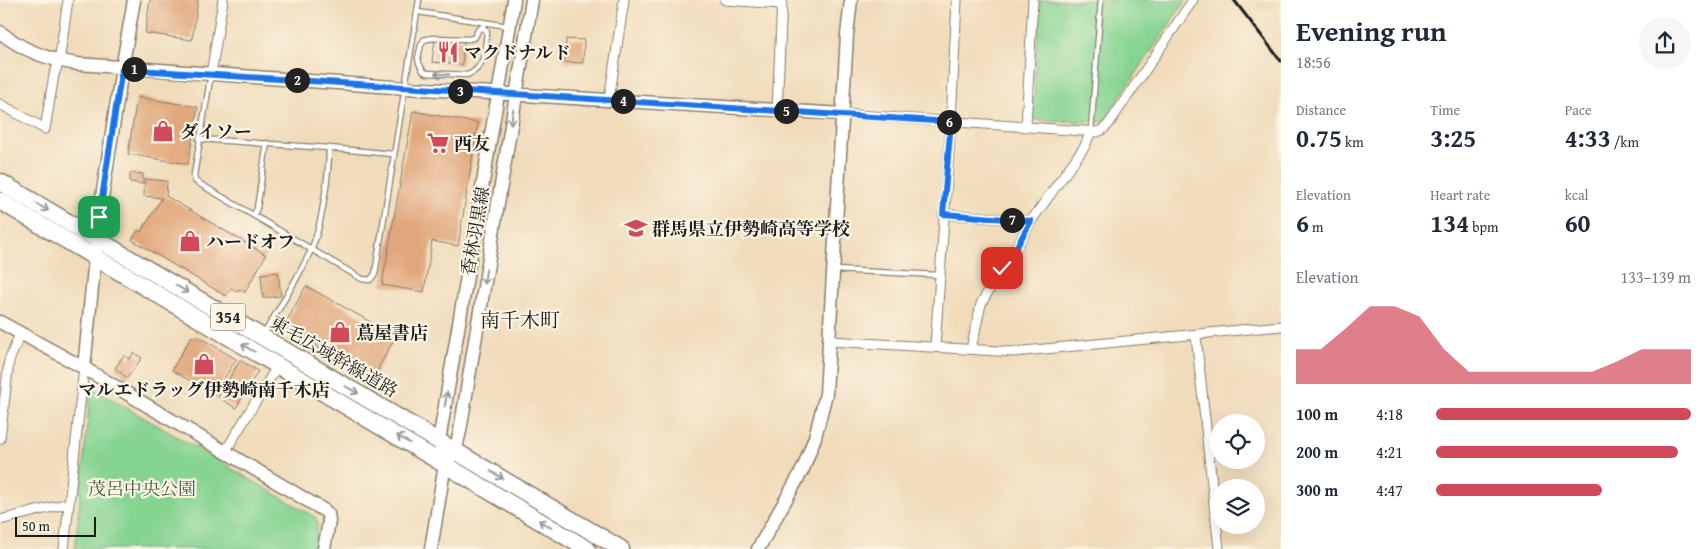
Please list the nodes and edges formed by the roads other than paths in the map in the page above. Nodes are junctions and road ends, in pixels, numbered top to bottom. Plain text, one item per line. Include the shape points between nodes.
1 (68, 0) edge
2 (134, 0) edge
3 (223, 0) edge
4 (419, 0) edge
5 (514, 0) edge
6 (532, 0) edge
7 (624, 0) edge
8 (725, 0) edge
9 (851, 0) edge
10 (957, 0) edge
11 (1033, 0) edge
12 (1101, 0) edge
13 (1193, 0) edge
14 (782, 2) edge
15 (418, 12) junction
16 (483, 25) junction
17 (510, 26) junction
18 (0, 32) edge
19 (58, 62) junction
20 (122, 69) junction
21 (211, 74) junction
22 (406, 88) junction
23 (499, 93) junction
24 (516, 95) junction
25 (609, 100) junction
26 (0, 104) edge
27 (777, 111) junction
28 (843, 114) junction
29 (951, 122) junction
30 (1026, 126) junction
31 (1091, 132) junction
32 (199, 139) junction
33 (267, 144) junction
34 (329, 148) junction
35 (393, 154) junction
36 (0, 182) edge
37 (0, 201) edge
38 (943, 214) junction
39 (254, 215) junction
40 (1031, 221) junction
41 (97, 238) junction
42 (312, 249) junction
43 (94, 258) junction
44 (834, 270) junction
45 (940, 275) junction
46 (0, 322) edge
47 (1281, 326) edge
48 (20, 334) junction
49 (1196, 336) junction
50 (262, 337) junction
51 (830, 341) junction
52 (935, 346) junction
53 (971, 349) junction
54 (4, 362) edge
55 (278, 365) junction
56 (84, 368) junction
57 (0, 439) edge
58 (439, 441) junction
59 (225, 452) junction
60 (455, 452) junction
61 (444, 464) junction
62 (69, 503) junction
63 (0, 520) edge
64 (64, 549) edge
65 (324, 549) edge
66 (432, 549) edge
67 (588, 549) edge
68 (621, 549) edge
69 (758, 549) edge
70 (1219, 549) edge

1 - 19 street
2 - 20 street
3 - 21 street
4 - 15 lane
5 - 17 street, 香林羽黒線
6 - 24 street, 香林羽黒線
7 - 25 street
8 - 14 street
9 - 28 street
10 - 29 street
11 - 30 street
12 - 31 lane
13 - 31 street via 1108,125
14 - 27 street
15 - 16 lane
15 - 22 lane
16 -> 16 lane via 488,32 482,64 473,73 427,73 420,67 418,58 424,40 470,39
16 - 17 lane
17 - 23 street, 香林羽黒線
18 - 19 street via 35,54
19 - 20 street
19 - 26 street via 45,130
20 - 21 street
20 - 41 street
21 - 22 street
21 - 32 lane
22 - 23 street
22 - 35 lane
23 - 24 street
58 -> 23 street, 香林羽黒線
24 - 25 street
24 -> 60 street, 香林羽黒線
25 - 27 street
27 - 28 street
28 - 29 street
28 - 44 street
29 - 30 street
29 - 38 street
30 - 31 street
31 - 40 street via 1086,146
32 - 33 lane
32 - 39 lane via 195,181
33 - 34 lane
33 - 39 lane
34 - 35 lane
34 - 42 lane via 329,165
35 - 42 lane via 372,279 366,281
36 -> 41 highway, 東毛広域幹線道路 / 354
37 - 43 highway, 東毛広域幹線道路 / 354
38 - 40 street
38 - 45 street
39 - 42 lane
40 - 53 street via 981,304
41 - 43 street
41 -> 50 highway, 東毛広域幹線道路 / 354
42 - 50 lane
55 -> 43 highway, 東毛広域幹線道路 / 354
43 - 56 street
44 - 45 lane
44 - 51 street
45 - 52 street
46 - 48 street
47 - 49 street
48 - 54 street
48 - 56 street
49 - 53 street via 1014,352
49 - 70 street
50 -> 58 highway, 東毛広域幹線道路 / 354
51 - 52 street
51 - 69 street via 826,394 815,437 803,469
52 - 53 street
54 - 57 street
55 - 59 street
61 -> 55 highway, 東毛広域幹線道路 / 354
56 - 59 street
56 - 62 street
58 - 60 highway, 東毛広域幹線道路 / 354
58 - 61 street, 香林羽黒線
59 - 65 street via 328,514
60 - 61 street
60 -> 68 highway, 東毛広域幹線道路 / 354
61 - 66 street, 香林羽黒線
67 -> 61 highway, 東毛広域幹線道路 / 354
62 - 63 street
62 - 64 street

